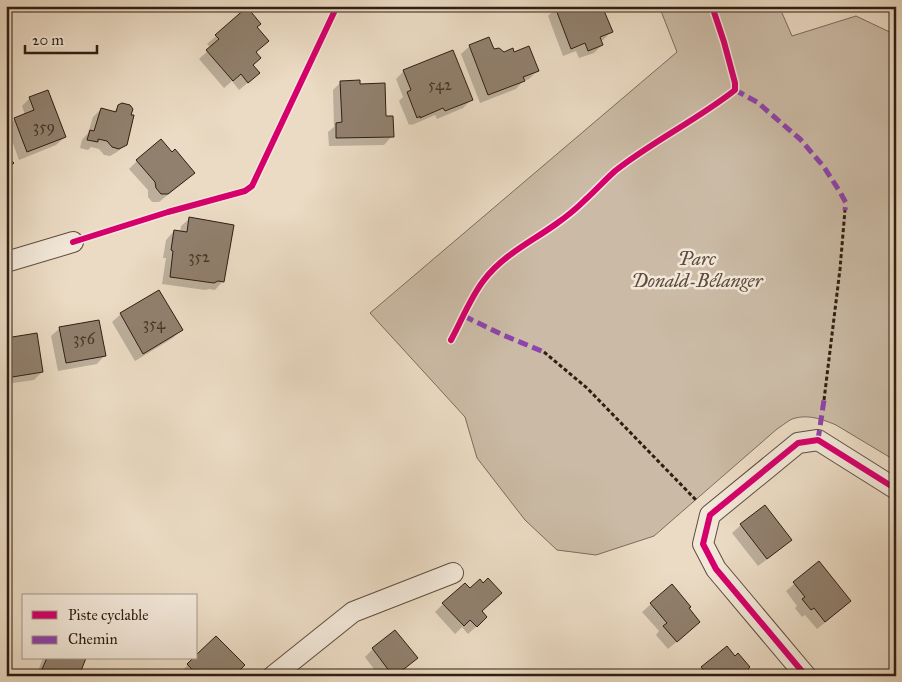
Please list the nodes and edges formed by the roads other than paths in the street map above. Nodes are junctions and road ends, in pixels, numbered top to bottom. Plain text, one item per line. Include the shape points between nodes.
1 (73, 242) dead end
2 (6, 262) edge
3 (896, 489) edge
4 (452, 573) dead end
5 (272, 676) edge
6 (806, 676) edge

1 - 2 street
3 - 6 street via 818,440 798,443 710,515 703,544 716,569
4 - 5 street via 353,612

